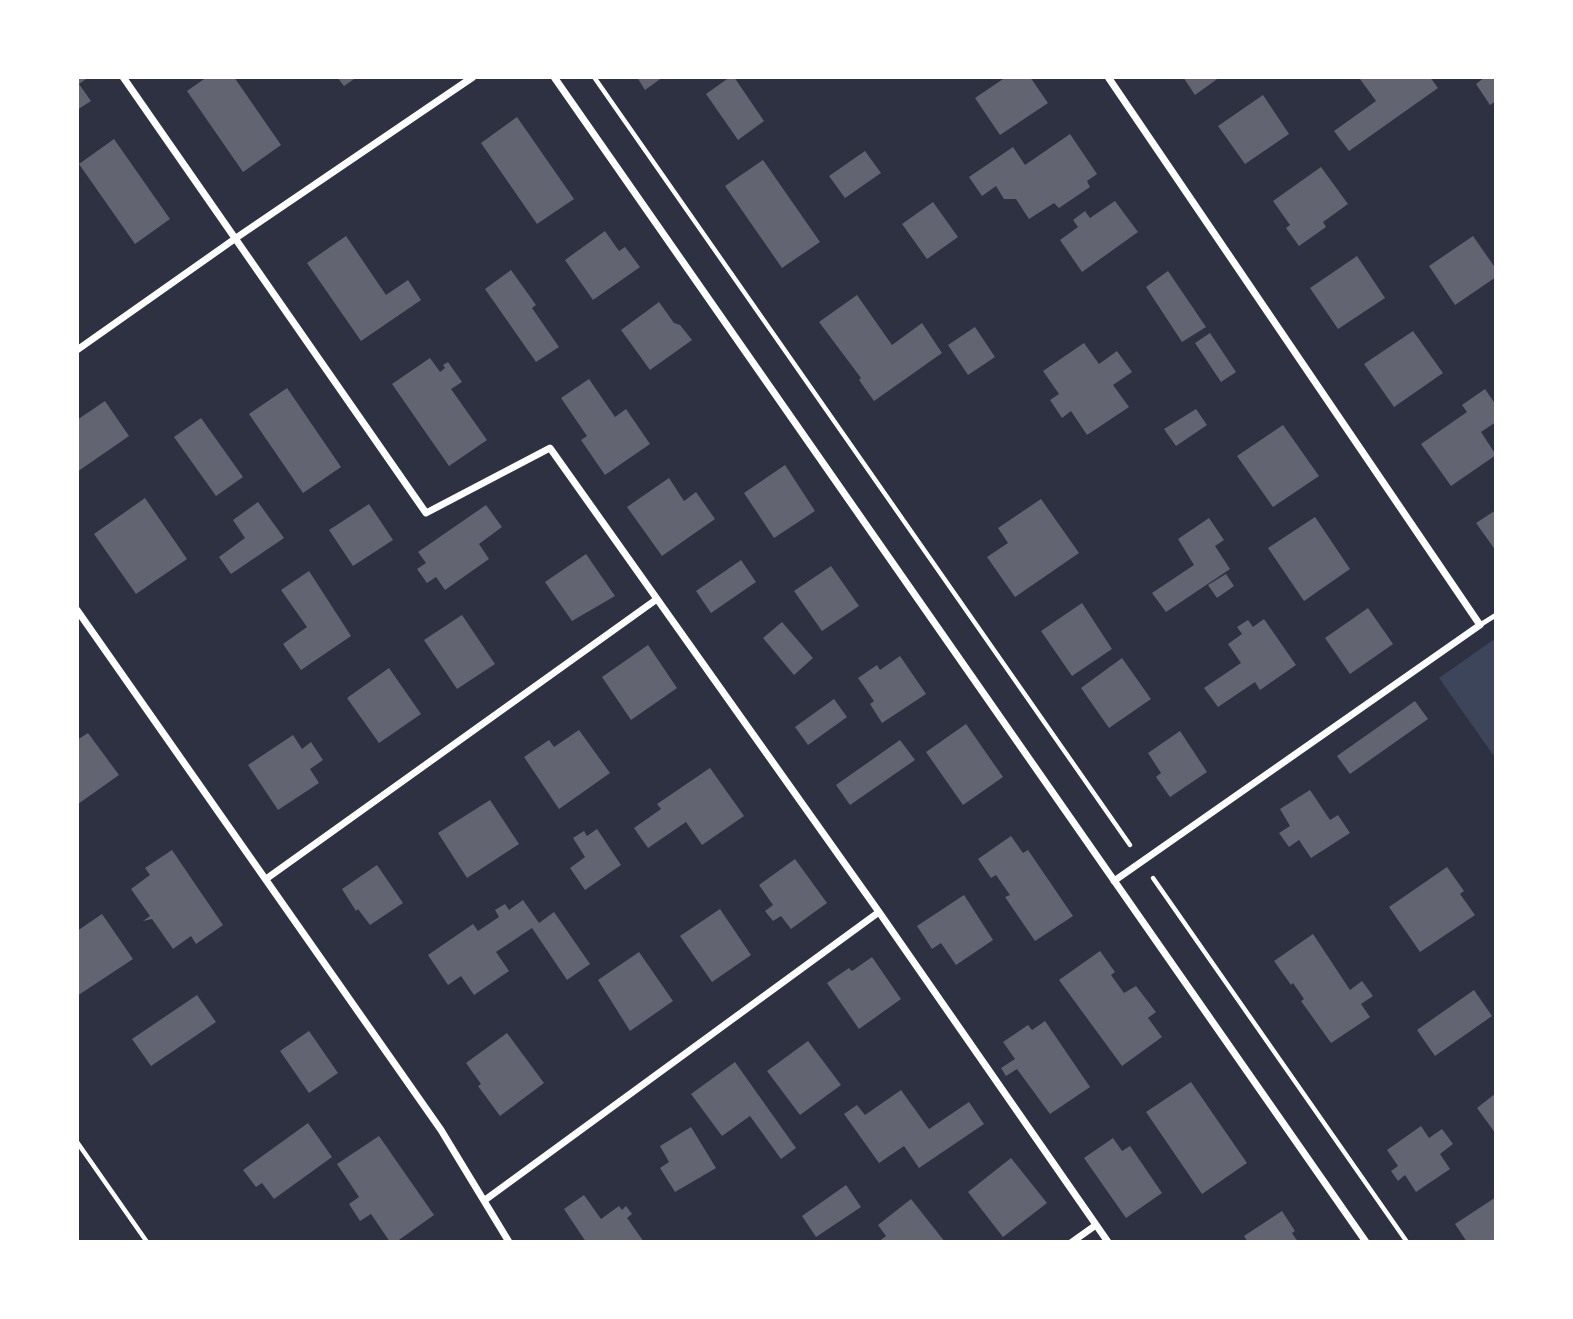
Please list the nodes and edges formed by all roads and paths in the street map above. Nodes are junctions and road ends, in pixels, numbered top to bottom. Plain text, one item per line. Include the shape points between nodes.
1 (123, 77) edge
2 (473, 77) edge
3 (554, 77) edge
4 (594, 77) edge
5 (1108, 77) edge
6 (236, 238) junction
7 (77, 350) edge
8 (657, 599) junction
9 (77, 610) edge
10 (1496, 615) edge
11 (1480, 625) junction
12 (1142, 861) junction
13 (265, 879) junction
14 (1114, 881) junction
15 (879, 912) junction
16 (77, 1142) edge
17 (485, 1200) junction
18 (1096, 1225) junction
19 (147, 1242) edge
20 (509, 1242) edge
21 (1072, 1242) edge
22 (1108, 1242) edge
23 (1366, 1242) edge
24 (1407, 1242) edge

1 - 6 street
2 - 6 street
3 - 14 street
4 - 12 path
5 - 11 street
6 - 7 street
6 - 8 street via 426,513 550,448
8 - 13 street
8 - 15 street
9 - 13 street
10 - 11 lane
11 - 12 street
12 - 14 street
12 - 24 path
13 - 17 street
14 - 23 street
15 - 17 street
15 - 18 street
16 - 19 path
17 - 20 street
18 - 21 street
18 - 22 street

